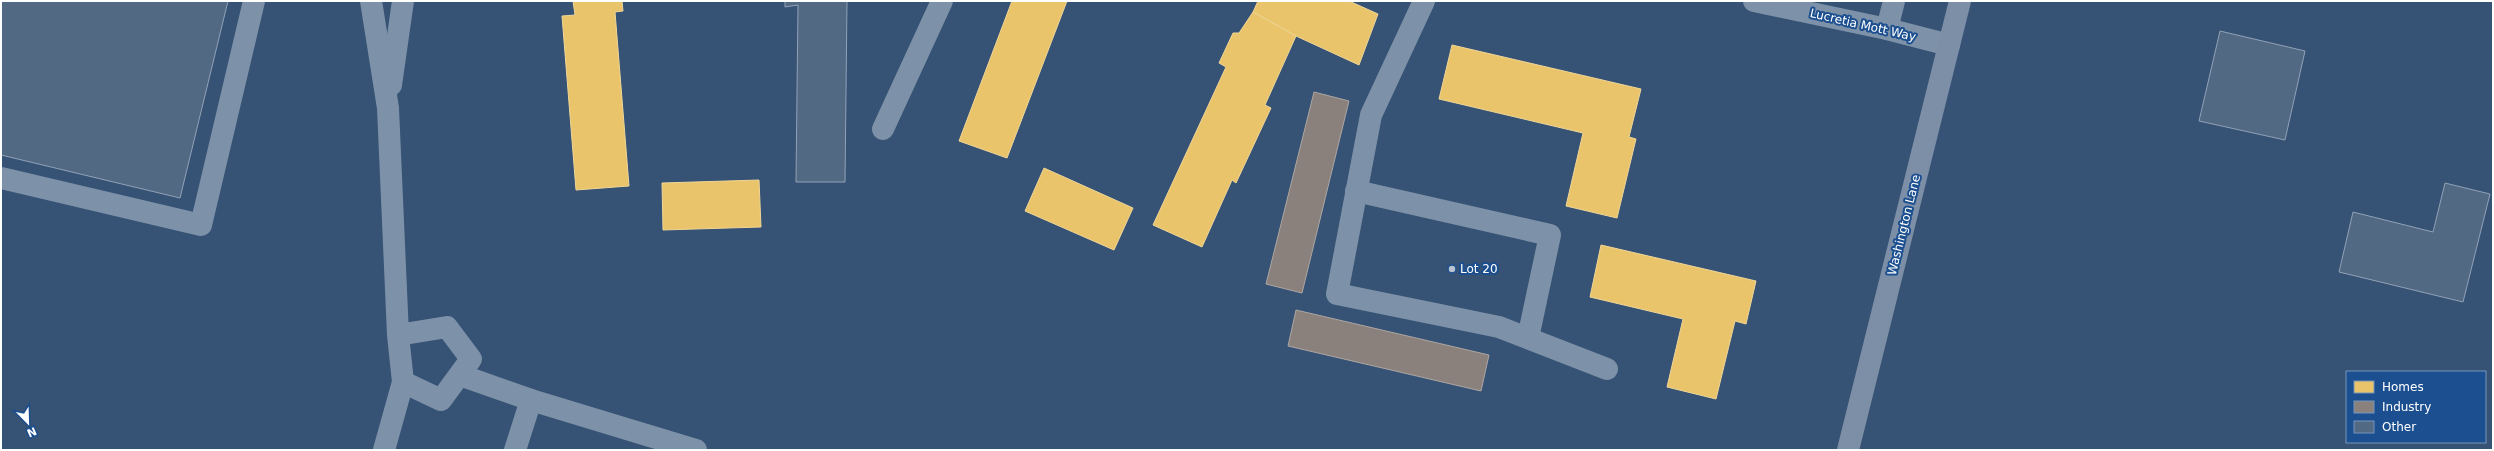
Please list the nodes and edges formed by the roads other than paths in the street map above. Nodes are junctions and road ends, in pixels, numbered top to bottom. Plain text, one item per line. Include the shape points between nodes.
1 (254, 1) edge
2 (371, 1) edge
3 (403, 1) edge
4 (942, 1) edge
5 (1424, 1) edge
6 (1754, 1) edge
7 (1894, 1) edge
8 (1960, 1) edge
9 (1887, 29) junction
10 (1949, 45) junction
11 (388, 108) junction
12 (883, 129) dead end
13 (1, 178) edge
14 (1356, 191) junction
15 (398, 335) junction
16 (1528, 338) junction
17 (1608, 369) dead end
18 (460, 375) junction
19 (403, 382) junction
20 (531, 400) junction
21 (384, 450) edge
22 (515, 450) edge
23 (696, 450) edge
24 (1848, 450) edge

1 - 13 street via 201,225
2 - 11 street
3 - 11 street
4 - 12 street
5 - 14 street via 1371,115
6 - 9 street, Lucretia Mott Way
7 - 9 street
8 - 10 main road, Washington Lane
9 - 10 street, Lucretia Mott Way
10 - 24 main road, Washington Lane
11 - 15 street
14 - 16 street via 1337,294 1499,327
14 - 16 street via 1550,235
15 - 18 street via 447,327 471,359
15 - 19 street
16 - 17 street
18 - 19 street via 441,400
18 - 20 street
19 - 21 street
20 - 22 street
20 - 23 street

